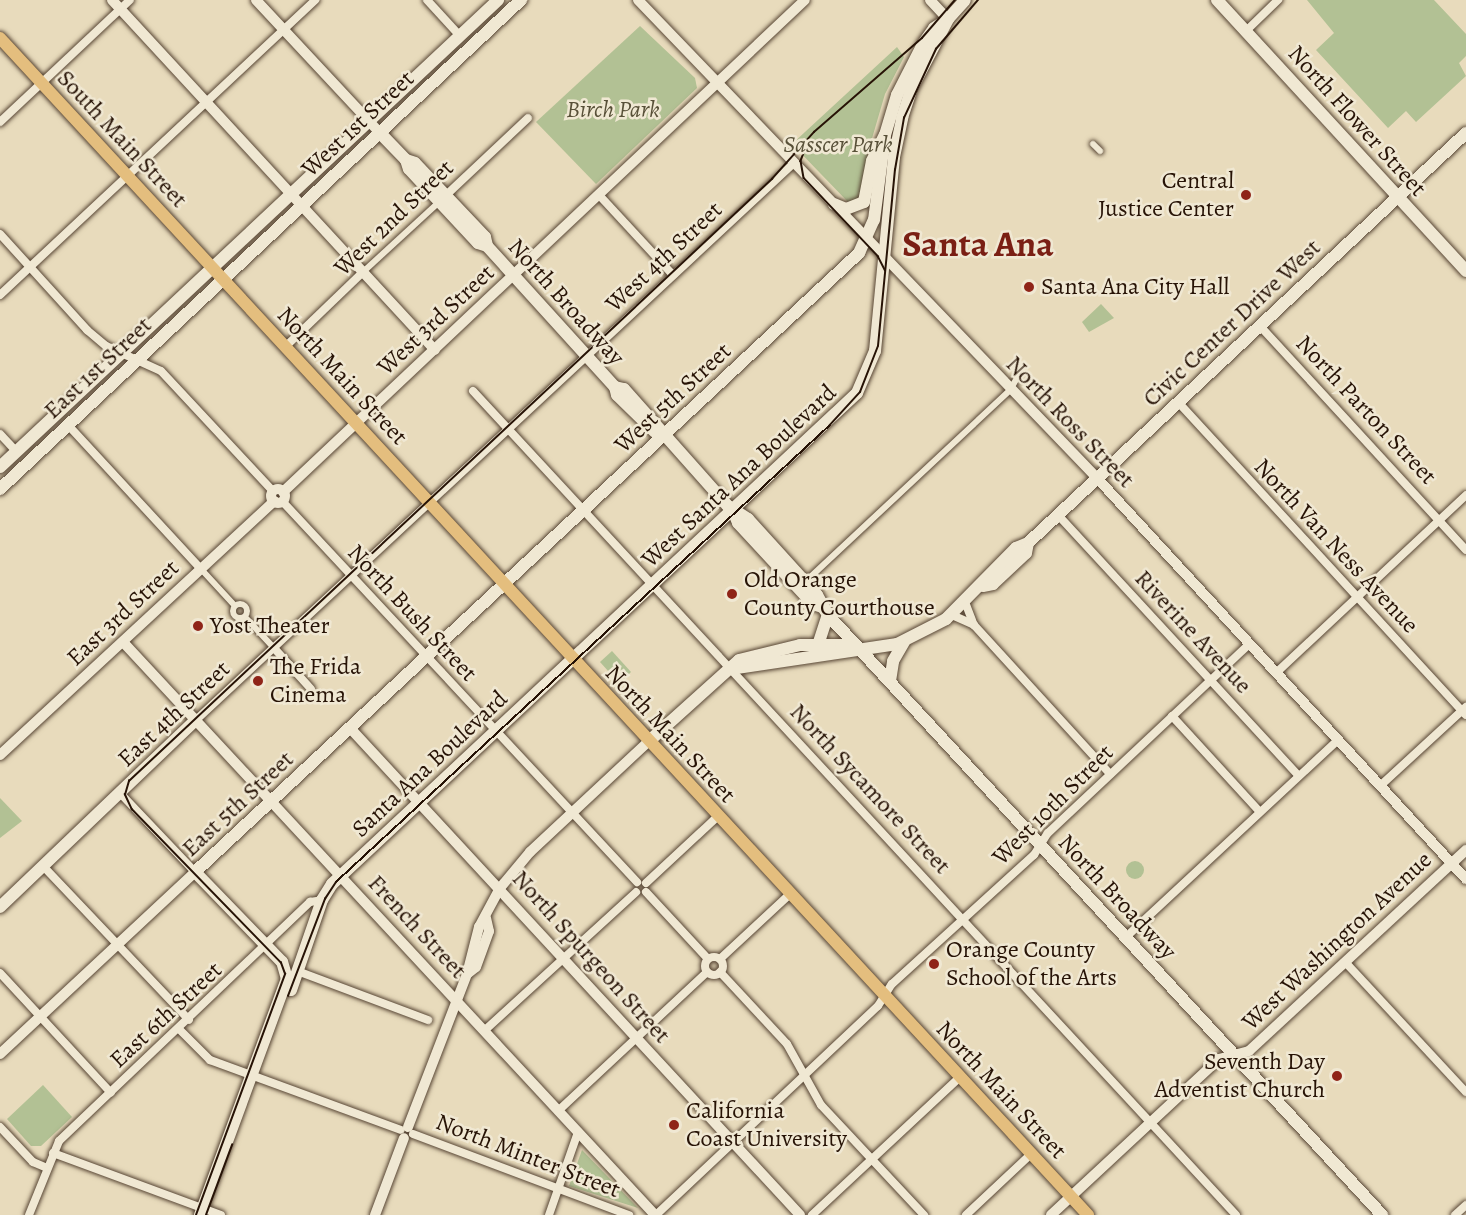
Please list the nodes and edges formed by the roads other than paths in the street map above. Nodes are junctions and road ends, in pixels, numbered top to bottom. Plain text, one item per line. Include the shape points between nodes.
1 (112, 0) edge
2 (130, 0) edge
3 (256, 0) edge
4 (315, 0) edge
5 (427, 0) edge
6 (498, 0) edge
7 (521, 0) edge
8 (638, 0) edge
9 (805, 0) edge
10 (930, 0) edge
11 (964, 0) edge
12 (1217, 0) edge
13 (1278, 0) edge
14 (120, 9) junction
15 (948, 19) junction
16 (283, 30) junction
17 (1246, 31) junction
18 (460, 36) junction
19 (0, 38) edge
20 (41, 83) junction
21 (718, 83) junction
22 (205, 102) junction
23 (528, 118) dead end
24 (0, 122) edge
25 (367, 122) junction
26 (380, 133) junction
27 (1466, 133) edge
28 (885, 135) junction
29 (1093, 144) dead end
30 (1100, 151) dead end
31 (794, 163) junction
32 (127, 175) junction
33 (599, 195) junction
34 (292, 196) junction
35 (1397, 197) junction
36 (442, 199) junction
37 (834, 204) junction
38 (302, 206) junction
39 (0, 234) edge
40 (868, 240) junction
41 (885, 259) junction
42 (30, 267) junction
43 (213, 267) junction
44 (1466, 271) edge
45 (363, 272) junction
46 (514, 275) junction
47 (673, 275) junction
48 (224, 279) junction
49 (0, 295) edge
50 (1260, 326) junction
51 (286, 346) junction
52 (435, 350) junction
53 (122, 352) junction
54 (588, 356) junction
55 (138, 359) junction
56 (1017, 378) dead end
57 (1010, 390) junction
58 (473, 391) dead end
59 (1178, 402) junction
60 (356, 423) junction
61 (68, 425) junction
62 (509, 430) junction
63 (0, 434) edge
64 (663, 436) junction
65 (16, 452) junction
66 (0, 467) edge
67 (1097, 478) junction
68 (0, 489) edge
69 (1466, 495) edge
70 (278, 496) junction
71 (430, 503) junction
72 (583, 510) junction
73 (733, 511) junction
74 (1058, 515) junction
75 (1439, 520) junction
76 (1466, 550) edge
77 (201, 569) junction
78 (350, 576) junction
79 (502, 582) junction
80 (805, 582) junction
81 (653, 585) junction
82 (1356, 598) junction
83 (965, 602) junction
84 (235, 606) junction
85 (825, 611) junction
86 (952, 615) junction
87 (245, 616) junction
88 (974, 625) junction
89 (123, 642) junction
90 (904, 642) junction
91 (1249, 644) junction
92 (819, 645) junction
93 (274, 648) junction
94 (861, 650) junction
95 (425, 655) junction
96 (573, 660) junction
97 (730, 669) junction
98 (1276, 673) junction
99 (1210, 680) junction
100 (890, 681) junction
101 (547, 684) joint
102 (311, 689) dead end
103 (1465, 711) edge
104 (1172, 716) junction
105 (196, 720) junction
106 (350, 728) junction
107 (495, 732) junction
108 (1338, 740) junction
109 (648, 742) junction
110 (0, 755) edge
111 (1110, 774) junction
112 (1299, 776) junction
113 (1380, 786) junction
114 (120, 793) junction
115 (273, 802) junction
116 (418, 803) junction
117 (1260, 812) junction
118 (571, 813) junction
119 (718, 816) junction
120 (1040, 844) junction
121 (1466, 850) edge
122 (1452, 863) junction
123 (43, 866) junction
124 (195, 872) junction
125 (341, 875) junction
126 (1466, 879) edge
127 (641, 887) junction
128 (500, 888) junction
129 (791, 893) junction
130 (322, 900) junction
131 (0, 907) edge
132 (963, 919) junction
133 (1126, 937) junction
134 (118, 944) junction
135 (265, 947) junction
136 (563, 958) junction
137 (708, 959) junction
138 (720, 959) junction
139 (1346, 963) junction
140 (707, 972) junction
141 (720, 972) junction
142 (0, 973) edge
143 (292, 975) junction
144 (885, 995) junction
145 (456, 1001) junction
146 (40, 1016) junction
147 (189, 1020) junction
148 (428, 1020) dead end
149 (179, 1029) junction
150 (484, 1031) junction
151 (635, 1038) junction
152 (0, 1054) edge
153 (1235, 1056) junction
154 (254, 1076) junction
155 (804, 1076) junction
156 (960, 1077) junction
157 (1466, 1092) edge
158 (111, 1093) junction
159 (558, 1111) junction
160 (1150, 1123) junction
161 (0, 1127) edge
162 (407, 1132) junction
163 (578, 1132) junction
164 (732, 1143) junction
165 (53, 1153) junction
166 (1031, 1154) junction
167 (872, 1159) junction
168 (47, 1168) junction
169 (560, 1189) junction
170 (1071, 1196) junction
171 (1466, 1205) edge
172 (201, 1212) edge
173 (29, 1215) edge
174 (222, 1215) edge
175 (375, 1215) edge
176 (549, 1215) edge
177 (629, 1215) edge
178 (655, 1215) edge
179 (800, 1215) edge
180 (812, 1215) edge
181 (924, 1215) edge
182 (966, 1215) edge
183 (1051, 1215) edge
184 (1088, 1215) edge
185 (1236, 1215) edge
186 (1382, 1215) edge
187 (1455, 1215) edge

1 - 14 street
2 - 14 street
3 - 16 street
4 - 16 street
5 - 18 street
6 - 18 main road, West 1st Street
7 - 26 main road, West 1st Street
8 - 21 street, North Ross Street
9 - 21 street, West 3rd Street
10 - 15 street
11 - 15 main road, West Santa Ana Boulevard
12 - 17 main road, North Flower Street
13 - 17 street
14 - 20 street
14 - 22 street
15 - 28 main road, West Santa Ana Boulevard via 934,28 912,61
15 - 41 main road, West Santa Ana Boulevard via 912,88 902,118 894,157
16 - 22 street
16 - 25 street
17 - 35 main road, North Flower Street
18 - 25 main road, West 1st Street
19 - 20 main road, South Main Street
20 - 24 street
20 - 32 main road, South Main Street
21 - 31 street, North Ross Street
21 - 33 street, West 3rd Street
22 - 32 street
22 - 34 street
23 - 36 street, West 2nd Street
25 - 26 street
25 - 34 main road, West 1st Street
26 - 36 main road, North Broadway via 406,160 409,169
26 - 38 main road, West 1st Street
27 - 35 main road, Civic Center Drive West
28 - 37 main road via 872,161 864,202 846,209
28 - 40 main road, West Santa Ana Boulevard via 877,207
29 - 30 street
31 - 37 street, North Ross Street
31 - 47 street, West 4th Street
32 - 42 street
32 - 43 main road, South Main Street
33 - 46 street, West 3rd Street
33 - 47 street
34 - 38 street
34 - 43 main road, West 1st Street
35 - 44 main road, North Flower Street
35 - 50 main road, Civic Center Drive West
36 - 45 street, West 2nd Street
36 - 46 main road, North Broadway via 478,243 486,246
37 - 40 street, North Ross Street
38 - 45 street
38 - 48 main road, West 1st Street
39 - 42 street, North Bush Street
40 - 41 street, North Ross Street
40 - 64 main road, West 5th Street via 859,253
41 - 57 street, North Ross Street
41 - 73 main road, West Santa Ana Boulevard via 875,351 857,393
42 - 49 street
42 - 53 street, North Bush Street via 87,330
43 - 48 main road, South Main Street
43 - 53 main road, East 1st Street
45 - 51 street, West 2nd Street
45 - 52 street
46 - 52 street, West 3rd Street
46 - 54 main road, North Broadway
47 - 54 street, West 4th Street
48 - 51 main road, North Main Street
48 - 55 main road, East 1st Street
50 - 59 main road, Civic Center Drive West
50 - 75 street, North Parton Street
51 - 60 main road, North Main Street
52 - 60 street, West 3rd Street
53 - 55 street, North Bush Street
53 - 65 main road, East 1st Street
54 - 62 street, West 4th Street
54 - 64 main road, North Broadway via 615,387 617,395
55 - 61 main road, East 1st Street
55 - 70 street, North Bush Street via 160,371
56 - 57 street
57 - 67 street, North Ross Street
57 - 80 street
58 - 62 street, North Sycamore Street
59 - 67 main road, Civic Center Drive West
59 - 82 street, North Van Ness Avenue
60 - 70 street, East 3rd Street
60 - 71 main road, North Main Street
61 - 68 main road, East 1st Street
61 - 77 street
62 - 71 street, West 4th Street
62 - 72 street, North Sycamore Street
63 - 65 street
64 - 72 main road, West 5th Street
64 - 73 main road, North Broadway
65 - 66 main road, East 1st Street
67 - 74 main road, Civic Center Drive West
67 - 91 street, North Ross Street
69 - 75 street
70 - 77 street, East 3rd Street
70 - 78 street, North Bush Street
71 - 78 street, East 4th Street
71 - 79 main road, North Main Street
72 - 79 main road, West 5th Street
72 - 81 street, North Sycamore Street
73 - 80 main road, North Broadway via 745,516
73 - 81 main road, West Santa Ana Boulevard
73 - 85 main road, North Broadway via 738,523 813,604
74 - 83 main road, Civic Center Drive West via 1027,548 996,567
74 - 99 street, Riverine Avenue
75 - 76 street, North Parton Street
75 - 82 street
77 - 84 street
77 - 89 street, East 3rd Street
78 - 93 street, East 4th Street
78 - 95 street, North Bush Street
79 - 95 main road, East 5th Street
79 - 96 main road, North Main Street
80 - 85 main road, North Broadway
81 - 96 main road, West Santa Ana Boulevard
81 - 97 street, North Sycamore Street
82 - 98 street
82 - 103 street, North Van Ness Avenue
83 - 86 main road, Civic Center Drive West
83 - 88 street
84 - 87 street via 245,606
84 - 87 street via 235,617
85 - 92 main road
85 - 94 main road, North Broadway
86 - 88 street
86 - 90 main road, Civic Center Drive West
87 - 93 street
88 - 111 street
89 - 105 street, French Street
89 - 110 street, East 3rd Street
90 - 94 main road, Civic Center Drive West
90 - 100 main road via 893,661
91 - 98 street, North Ross Street
91 - 99 street, West 10th Street
92 - 94 main road, Civic Center Drive West
92 - 97 main road, Civic Center Drive West via 768,650 739,660
93 - 102 street
93 - 105 street, East 4th Street
94 - 97 main road, Civic Center Drive West
94 - 100 main road, North Broadway
95 - 106 main road, East 5th Street
95 - 107 street, North Bush Street
96 - 101 main road, West Santa Ana Boulevard
96 - 109 main road, North Main Street
97 - 109 main road, Civic Center Drive West
97 - 132 street, North Sycamore Street
98 - 108 street, North Ross Street
99 - 104 street, West 10th Street
99 - 112 street, Riverine Avenue
100 - 120 main road, North Broadway
101 - 107 main road, Santa Ana Boulevard
103 - 113 street
104 - 111 street, West 10th Street
104 - 117 street
105 - 114 main road, East 4th Street
105 - 115 street, French Street
106 - 115 main road, East 5th Street
106 - 116 street, North Spurgeon Street
107 - 116 main road, Santa Ana Boulevard
107 - 118 street, North Bush Street
108 - 112 street
108 - 113 street, North Ross Street
109 - 118 street
109 - 119 main road, North Main Street
111 - 120 street, West 10th Street
112 - 117 street
113 - 122 street, North Ross Street
114 - 123 main road, East 4th Street
114 - 124 street
115 - 124 main road, East 5th Street
115 - 125 street, French Street
116 - 125 main road, Santa Ana Boulevard
116 - 128 street, North Spurgeon Street
117 - 133 street
118 - 127 street, North Bush Street
118 - 128 street
119 - 127 street
119 - 129 main road, North Main Street
120 - 132 street, West 10th Street via 1034,855
120 - 133 main road, North Broadway
121 - 122 street, West Washington Avenue
122 - 126 street, North Ross Street
122 - 139 street, West Washington Avenue
123 - 131 main road, East 4th Street
123 - 134 street
124 - 134 street, East 5th Street
124 - 135 main road
125 - 130 main road, Santa Ana Boulevard
125 - 145 street, French Street
127 - 136 street
127 - 137 street, North Bush Street
128 - 136 street, North Spurgeon Street
128 - 145 street via 466,964 467,974
129 - 138 street
129 - 144 main road, North Main Street
130 - 135 street, East 6th Street via 310,902
130 - 143 main road, Santa Ana Boulevard
132 - 144 street, West 10th Street
132 - 160 street, North Sycamore Street
133 - 153 main road, North Broadway
134 - 146 street, East 5th Street
134 - 147 street
135 - 143 main road
135 - 147 street, East 6th Street
136 - 150 street
136 - 151 street, North Spurgeon Street
137 - 138 street
137 - 140 street
138 - 141 street
139 - 153 street, West Washington Avenue via 1249,1051
139 - 157 street
140 - 141 street
140 - 151 street
141 - 155 street via 787,1044
142 - 146 street
143 - 148 street
143 - 154 main road, Santa Ana Boulevard via 287,999 279,1008
144 - 155 street, West 10th Street
144 - 156 main road, North Main Street
145 - 150 street, French Street
145 - 162 street
146 - 152 street, East 5th Street
146 - 158 street
147 - 149 street, East 6th Street
149 - 154 street, North Minter Street via 205,1057
149 - 158 street, East 6th Street
150 - 159 street, French Street
151 - 159 street
151 - 164 street, North Spurgeon Street
153 - 160 street, West Washington Avenue via 1221,1058
153 - 186 main road, North Broadway
154 - 162 street, North Minter Street
154 - 172 main road, Santa Ana Boulevard via 225,1161
155 - 164 street, West 10th Street
155 - 167 street via 821,1105
156 - 166 main road, North Main Street
156 - 167 street
158 - 165 street, East 6th Street via 59,1141
159 - 163 street, French Street
160 - 170 street, West Washington Avenue
160 - 185 street, North Sycamore Street
161 - 168 street via 33,1162
162 - 169 street, North Minter Street
162 - 175 street
163 - 169 street
163 - 178 street, French Street
164 - 178 street, West 10th Street
164 - 179 street, North Spurgeon Street
165 - 168 street, East 6th Street
165 - 172 street
166 - 170 main road, North Main Street
166 - 182 street
167 - 180 street
167 - 181 street
168 - 173 street, East 6th Street
169 - 176 street
169 - 177 street, North Minter Street
170 - 183 street, West Washington Avenue
170 - 184 main road, North Main Street
171 - 187 street
172 - 174 street

